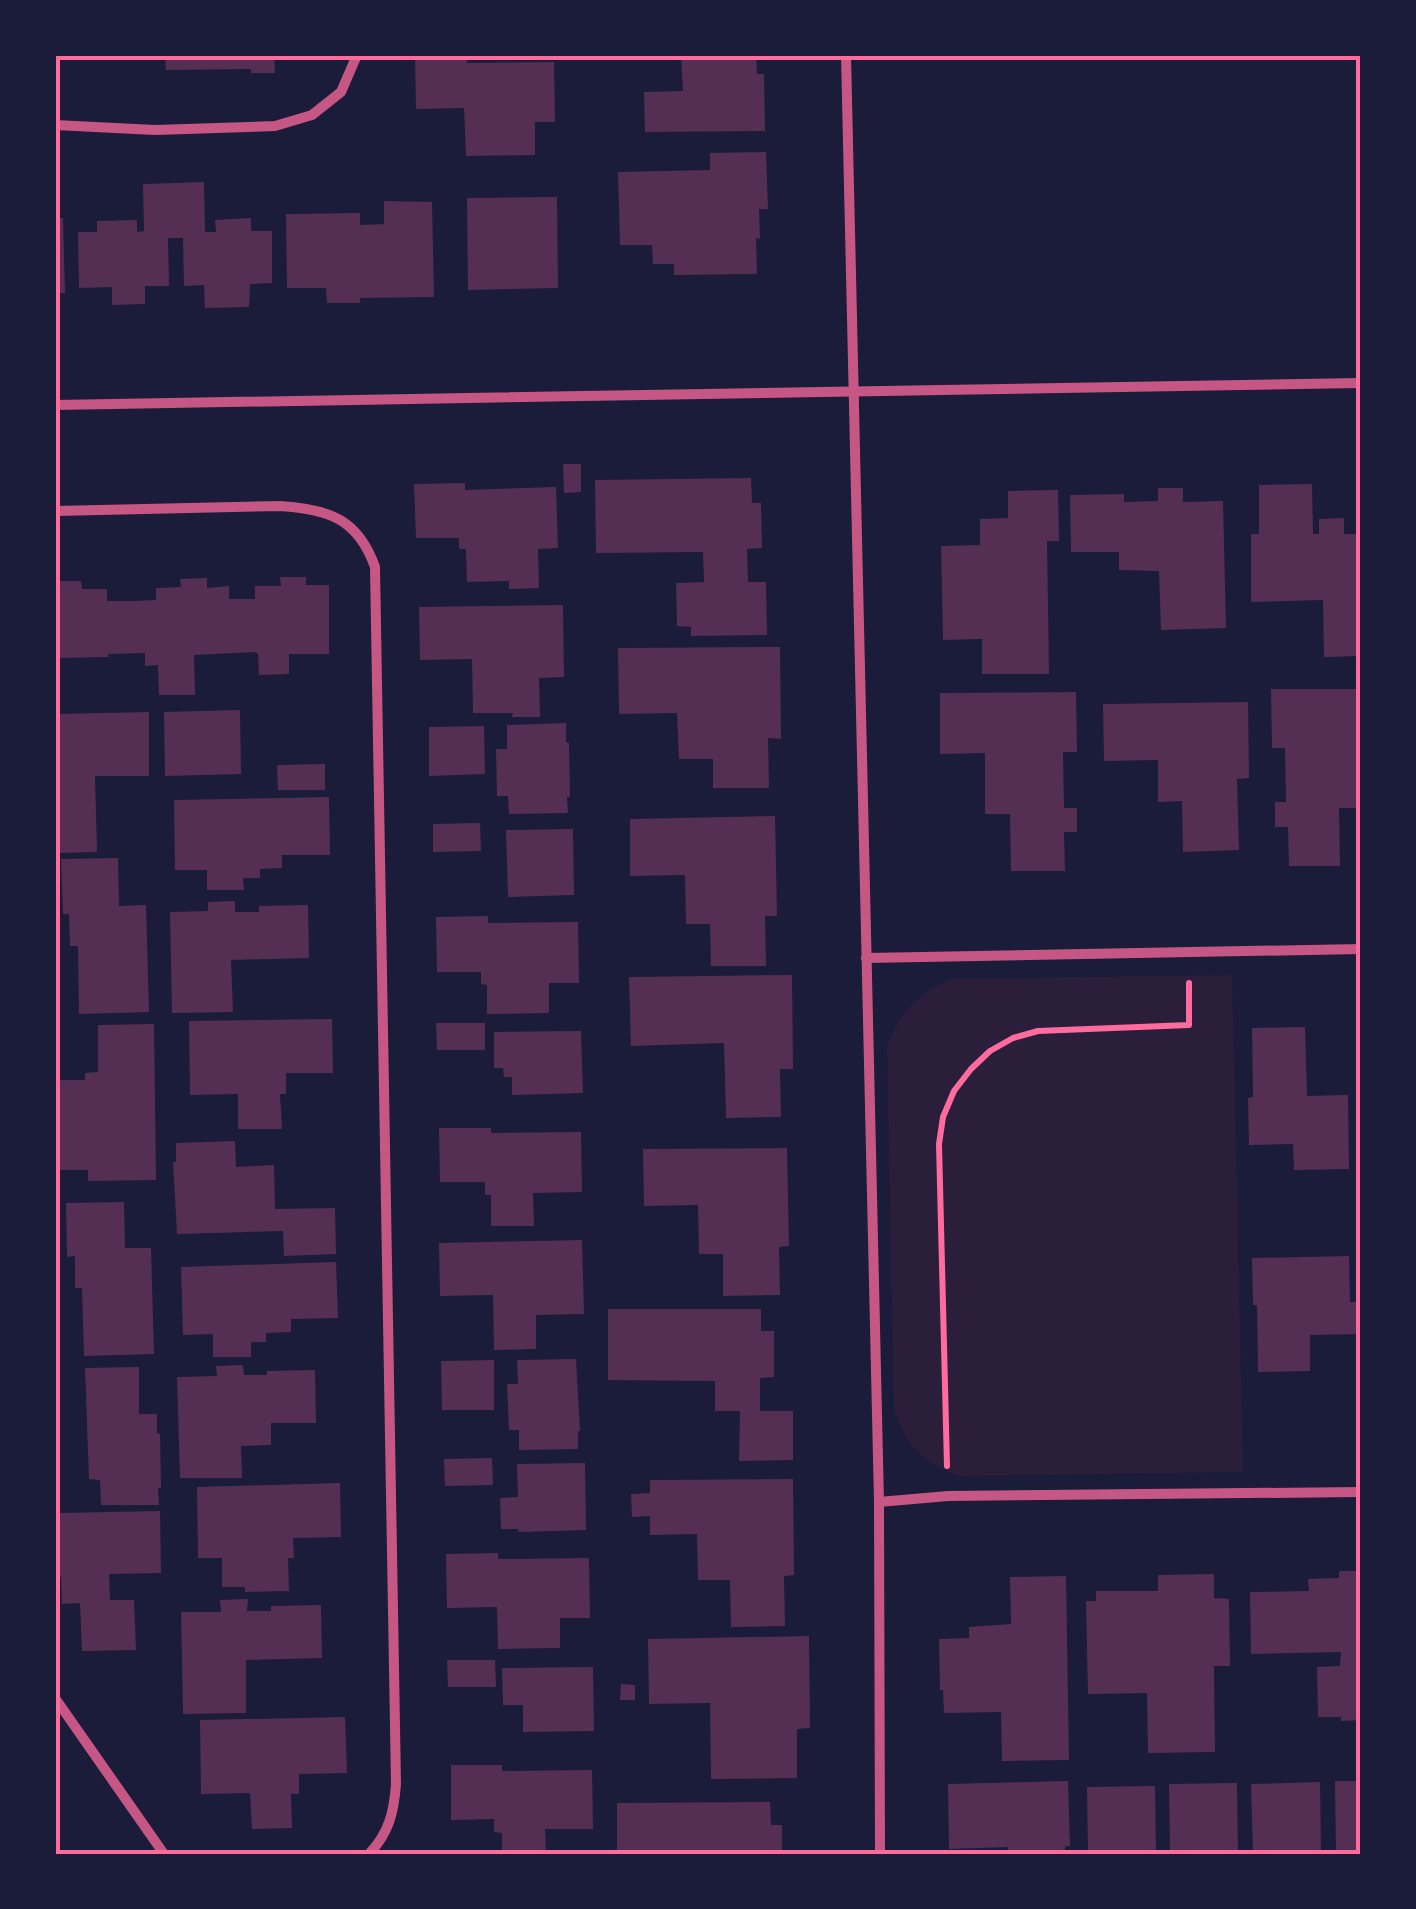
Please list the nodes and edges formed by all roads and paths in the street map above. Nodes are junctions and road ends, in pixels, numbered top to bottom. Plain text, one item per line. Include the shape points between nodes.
1 (357, 55) edge
2 (846, 55) edge
3 (55, 125) edge
4 (1361, 383) edge
5 (852, 393) junction
6 (55, 405) edge
7 (55, 511) edge
8 (1361, 948) edge
9 (1189, 952) junction
10 (866, 958) junction
11 (1361, 1492) edge
12 (948, 1496) junction
13 (879, 1502) junction
14 (55, 1698) edge
15 (164, 1854) edge
16 (369, 1854) edge
17 (880, 1854) edge

1 - 3 street via 342,92 312,115 275,126
2 - 5 street
4 - 5 street
5 - 6 street
5 - 10 street
7 - 16 street via 309,508 358,534 375,567 396,1784 389,1828
8 - 9 street
9 - 10 street
9 - 12 path via 1189,1025 1038,1030 990,1051 954,1091 939,1144
10 - 13 street
11 - 12 street
12 - 13 street
13 - 17 street
14 - 15 street

